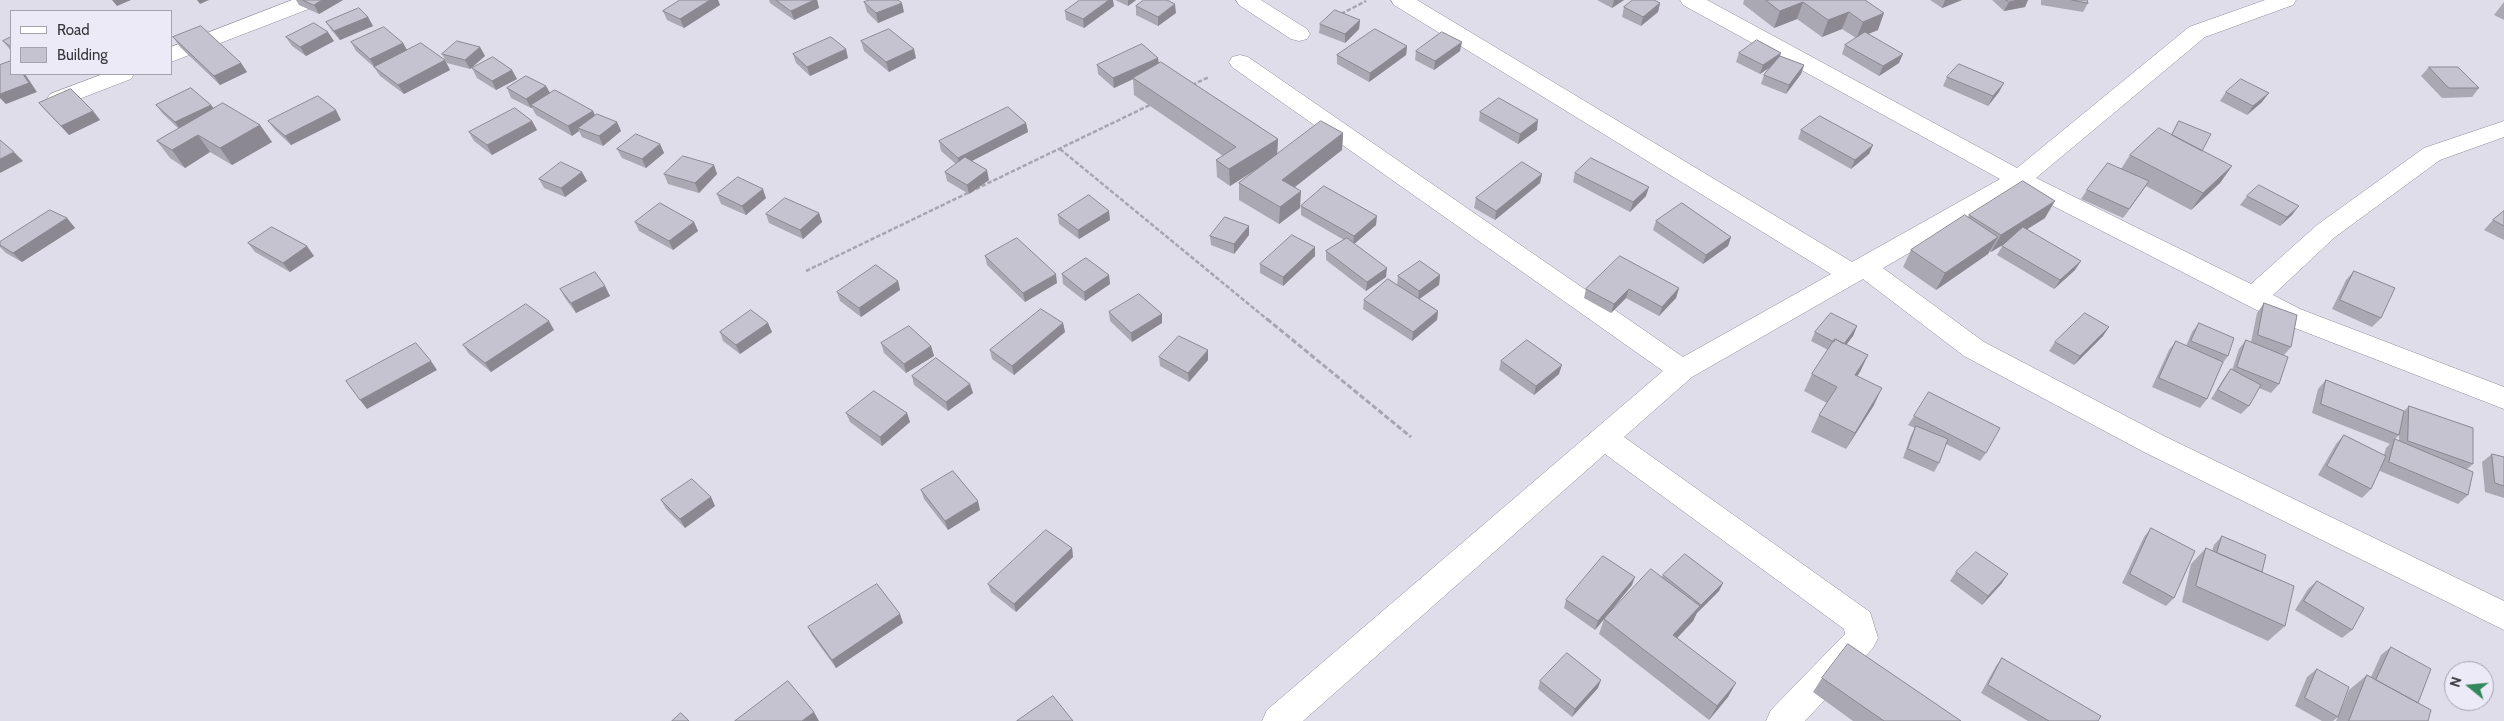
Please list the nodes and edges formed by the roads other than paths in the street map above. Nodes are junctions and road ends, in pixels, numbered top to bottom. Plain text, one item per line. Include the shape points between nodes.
1 (311, 0) edge
2 (1248, 0) edge
3 (1402, 0) edge
4 (1691, 0) edge
5 (2286, 0) edge
6 (1299, 34) road end
7 (172, 55) edge
8 (1240, 62) road end
9 (120, 75) edge
10 (58, 99) edge
11 (2504, 129) edge
12 (2019, 178) junction
13 (1858, 270) junction
14 (2254, 297) junction
15 (1682, 370) junction
16 (2504, 398) edge
17 (1603, 437) junction
18 (2504, 616) edge
19 (1279, 721) edge
20 (1783, 721) edge

1 - 7 street
2 - 6 street
3 - 13 street
4 - 12 street
5 - 12 street via 2197,32
8 - 15 street
9 - 10 street
11 - 14 street via 2432,154 2326,231
12 - 13 street
12 - 14 street
13 - 15 street
13 - 18 street via 1974,349 2154,444
14 - 16 street via 2291,316
15 - 17 street
17 - 19 street
17 - 20 street via 1859,622 1862,638

